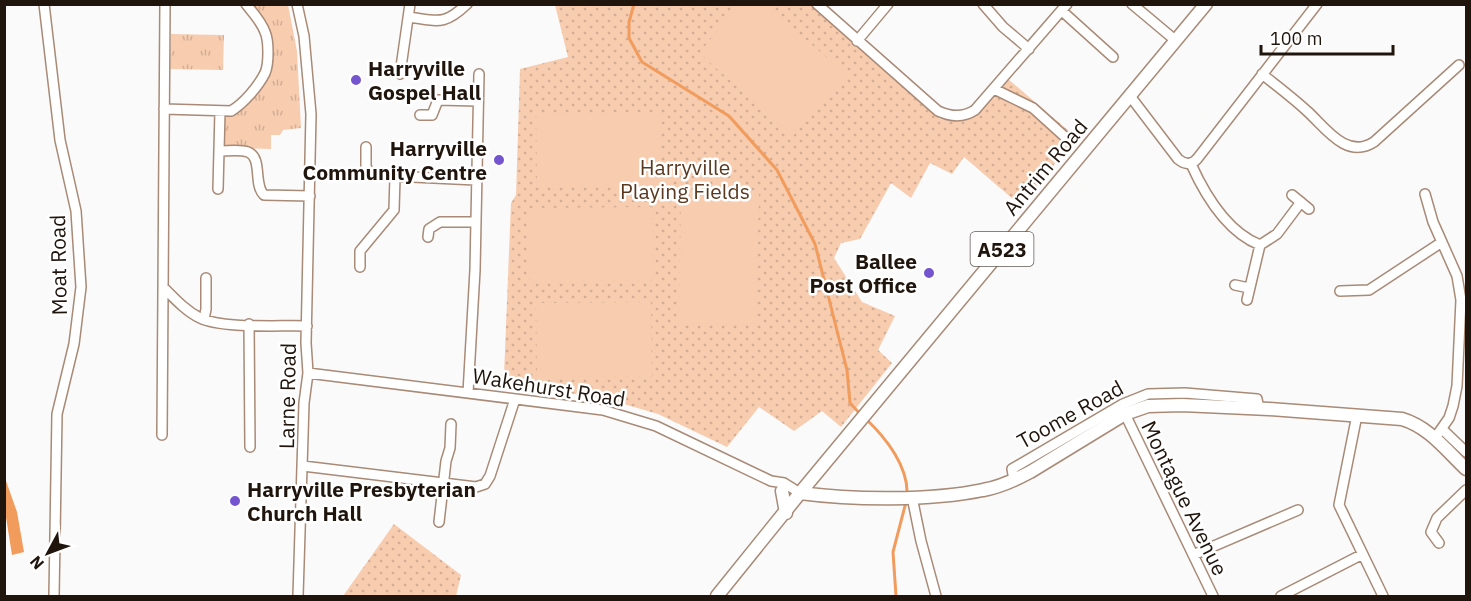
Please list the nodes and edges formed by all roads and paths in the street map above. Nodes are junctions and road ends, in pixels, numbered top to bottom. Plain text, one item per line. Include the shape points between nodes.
1 (44, 4) edge
2 (246, 4) edge
3 (297, 4) edge
4 (410, 4) edge
5 (467, 4) edge
6 (817, 4) edge
7 (888, 4) edge
8 (983, 4) edge
9 (1132, 4) edge
10 (1206, 4) edge
11 (1317, 4) edge
12 (164, 6) edge
13 (1064, 8) edge
14 (409, 17) junction
15 (1175, 40) junction
16 (857, 41) junction
17 (1029, 49) junction
18 (1113, 57) dead end
19 (1459, 64) dead end
20 (400, 74) dead end
21 (479, 74) dead end
22 (1262, 74) junction
23 (994, 89) junction
24 (1130, 96) junction
25 (478, 101) junction
26 (164, 109) junction
27 (220, 111) junction
28 (420, 115) dead end
29 (1054, 127) junction
30 (1047, 136) dead end
31 (1064, 136) dead end
32 (366, 147) dead end
33 (219, 150) junction
34 (1191, 164) junction
35 (395, 177) junction
36 (476, 180) junction
37 (219, 189) dead end
38 (1425, 194) dead end
39 (1292, 195) dead end
40 (310, 196) junction
41 (1301, 202) junction
42 (1309, 209) dead end
43 (476, 222) junction
44 (428, 237) dead end
45 (1442, 242) junction
46 (1260, 245) junction
47 (360, 267) dead end
48 (206, 278) dead end
49 (1235, 285) dead end
50 (164, 288) junction
51 (1249, 288) junction
52 (1340, 291) dead end
53 (1247, 300) dead end
54 (204, 320) junction
55 (249, 324) junction
56 (307, 326) junction
57 (308, 373) junction
58 (1462, 386) edge
59 (468, 393) junction
60 (515, 399) junction
61 (1148, 400) junction
62 (1125, 414) junction
63 (1356, 415) junction
64 (451, 424) dead end
65 (1438, 433) junction
66 (162, 435) dead end
67 (250, 447) dead end
68 (1467, 452) edge
69 (303, 466) junction
70 (1467, 470) edge
71 (1014, 480) junction
72 (771, 481) junction
73 (444, 485) junction
74 (1467, 490) edge
75 (782, 491) junction
76 (800, 493) junction
77 (909, 497) junction
78 (1298, 510) dead end
79 (786, 513) junction
80 (439, 522) dead end
81 (1438, 543) dead end
82 (1193, 555) junction
83 (1361, 555) junction
84 (1301, 592) edge
85 (54, 597) edge
86 (298, 597) edge
87 (717, 597) edge
88 (936, 597) edge
89 (1213, 597) edge
90 (1281, 597) edge
91 (1383, 597) edge

1 - 85 street, Moat Road via 60,140 76,211 81,287 74,344 57,414
2 - 27 street via 266,34 266,70 238,106
3 - 40 street, Larne Road via 309,81
4 - 14 street
5 - 14 street via 445,20
6 - 16 street
7 - 16 street
8 - 17 street
9 - 15 street
10 - 15 main road, Antrim Road / A523
11 - 22 street
12 - 26 street
13 - 17 street
13 - 18 street
14 - 20 street
15 - 24 main road, Antrim Road / A523
16 - 23 street via 946,114 961,116 971,112
17 - 23 street
19 - 22 street via 1374,142 1361,147 1333,138
21 - 25 street
22 - 34 street
23 - 29 street via 1033,108
24 - 34 street via 1178,159
24 - 76 main road, Antrim Road / A523
25 - 28 street via 438,100 432,115
25 - 36 street
26 - 27 street
26 - 50 street
27 - 33 street
29 - 30 street
29 - 31 street
32 - 35 street via 370,175
33 - 37 street
33 - 40 street via 253,155 264,195
34 - 46 street via 1222,214
35 - 36 street
35 - 47 street via 393,211 360,251
36 - 43 street
38 - 45 street
39 - 41 street
40 - 56 street, Larne Road
41 - 42 street
41 - 46 street via 1277,234
43 - 44 street via 440,222 429,229
43 - 59 street
45 - 52 street via 1369,290
45 - 58 street via 1460,292
46 - 51 street
48 - 54 street
49 - 51 street
50 - 54 street
50 - 66 street
51 - 53 street
54 - 55 street
55 - 56 street
55 - 67 street
56 - 57 street, Larne Road
57 - 59 street, Wakehurst Road
57 - 69 street, Larne Road
58 - 65 street
59 - 60 street, Wakehurst Road
60 - 72 street, Wakehurst Road via 603,410 656,426
60 - 73 street via 488,480 477,487
61 - 62 main road, Toome Road
61 - 63 main road, Toome Road
61 - 71 street, Toome Road via 1123,404 1012,469
62 - 71 main road, Toome Road
62 - 82 street, Montague Avenue
63 - 65 main road, Toome Road via 1402,419
63 - 83 street via 1339,505
64 - 73 street
65 - 68 street, Toome Road
65 - 70 main road, Toome Road
69 - 73 street
69 - 86 street, Larne Road
71 - 77 main road, Toome Road via 984,490
72 - 75 street, Wakehurst Road
72 - 76 street, Wakehurst Road via 784,483
73 - 80 street
74 - 81 street via 1434,523 1431,532
75 - 76 street via 790,495
75 - 79 main road
76 - 77 main road, Toome Road via 848,498
76 - 79 main road, A523
77 - 88 street
78 - 82 street
79 - 87 main road, A523
82 - 89 street, Montague Avenue
83 - 84 street
83 - 91 street
84 - 90 street

